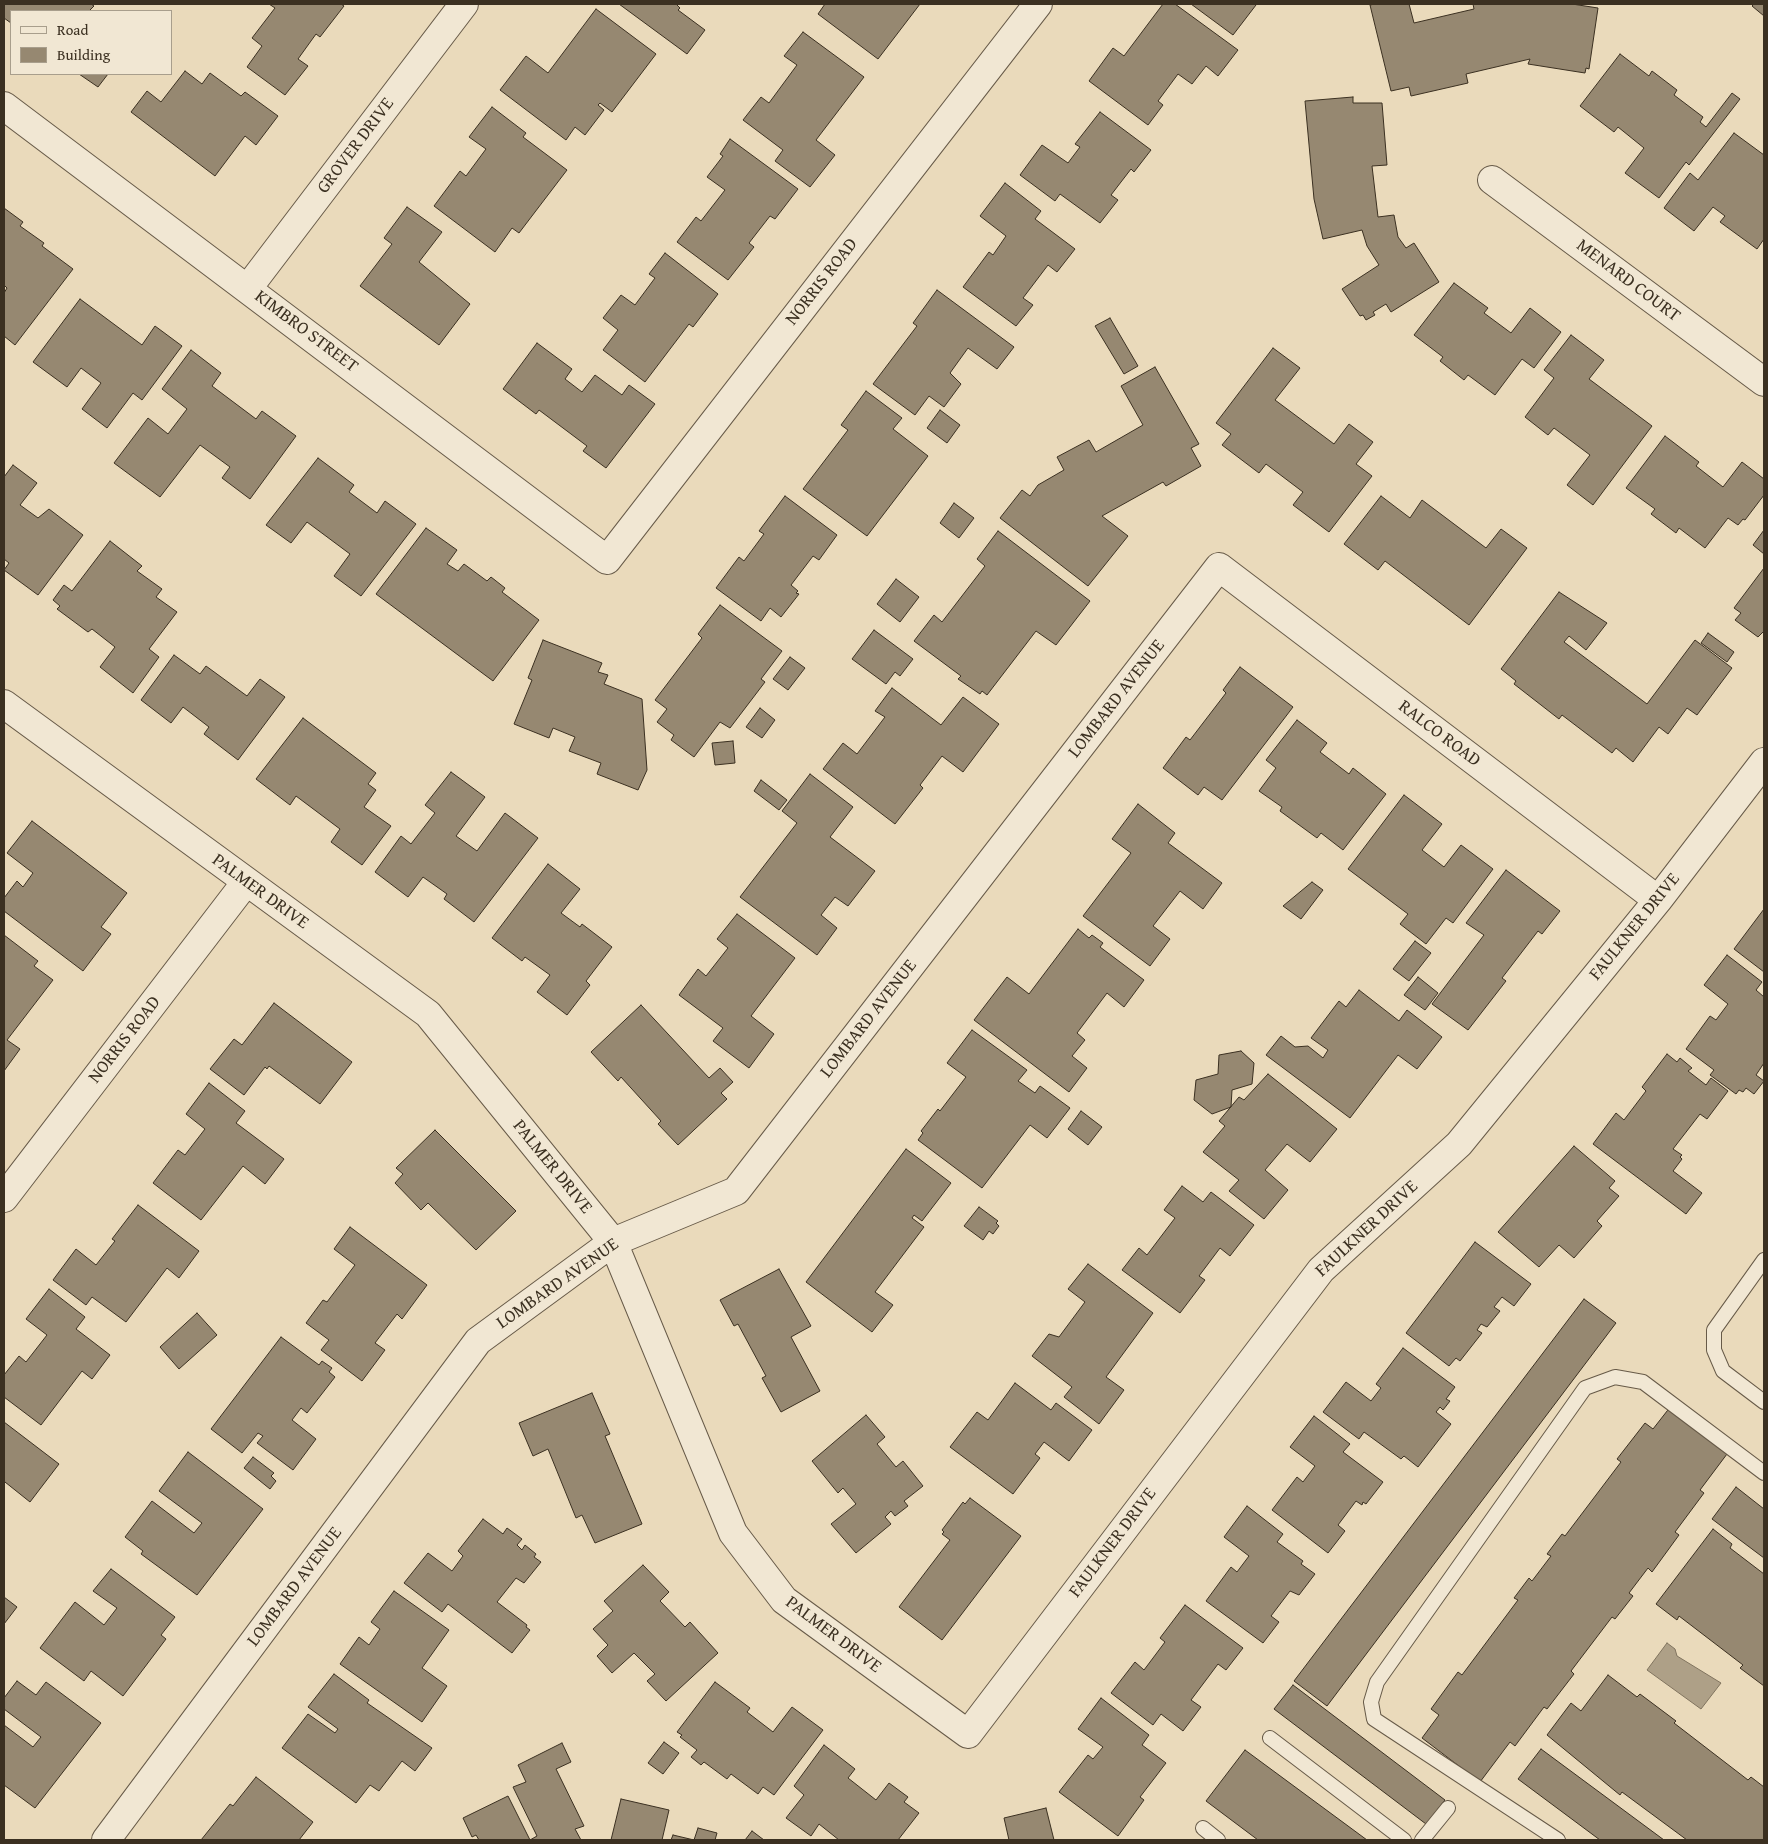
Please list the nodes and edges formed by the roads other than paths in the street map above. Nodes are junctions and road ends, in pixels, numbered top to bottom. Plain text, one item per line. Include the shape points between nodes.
1 (464, 4) edge
2 (1038, 4) edge
3 (4, 106) edge
4 (1492, 180) dead end
5 (248, 288) junction
6 (1764, 382) edge
7 (606, 560) joint
8 (1218, 567) joint
9 (4, 704) edge
10 (1764, 762) edge
11 (246, 882) junction
12 (1658, 900) junction
13 (4, 1198) edge
14 (613, 1242) junction
15 (1764, 1260) edge
16 (1764, 1402) edge
17 (1764, 1473) edge
18 (968, 1734) joint
19 (1270, 1738) dead end
20 (1448, 1808) dead end
21 (1202, 1828) dead end
22 (106, 1840) edge
23 (1218, 1840) edge
24 (1404, 1840) edge
25 (1422, 1840) edge
26 (1558, 1840) edge

1 - 5 street, GROVER DRIVE
2 - 7 street, NORRIS ROAD
3 - 5 street, KIMBRO STREET
4 - 6 street, MENARD COURT
5 - 7 street, KIMBRO STREET
8 - 12 street, RALCO ROAD
8 - 14 street, LOMBARD AVENUE via 736,1191
9 - 11 street, PALMER DRIVE
10 - 12 street, FAULKNER DRIVE
11 - 13 street, NORRIS ROAD
11 - 14 street, PALMER DRIVE via 428,1014
12 - 18 street, FAULKNER DRIVE via 1459,1144 1321,1270
14 - 18 street, PALMER DRIVE via 732,1533 784,1600
14 - 22 street, LOMBARD AVENUE via 478,1340
15 - 16 lane via 1714,1330 1714,1350 1723,1371
17 - 26 lane via 1643,1382 1615,1377 1585,1388 1377,1682 1371,1702 1374,1720
19 - 24 lane
20 - 25 lane
21 - 23 lane

